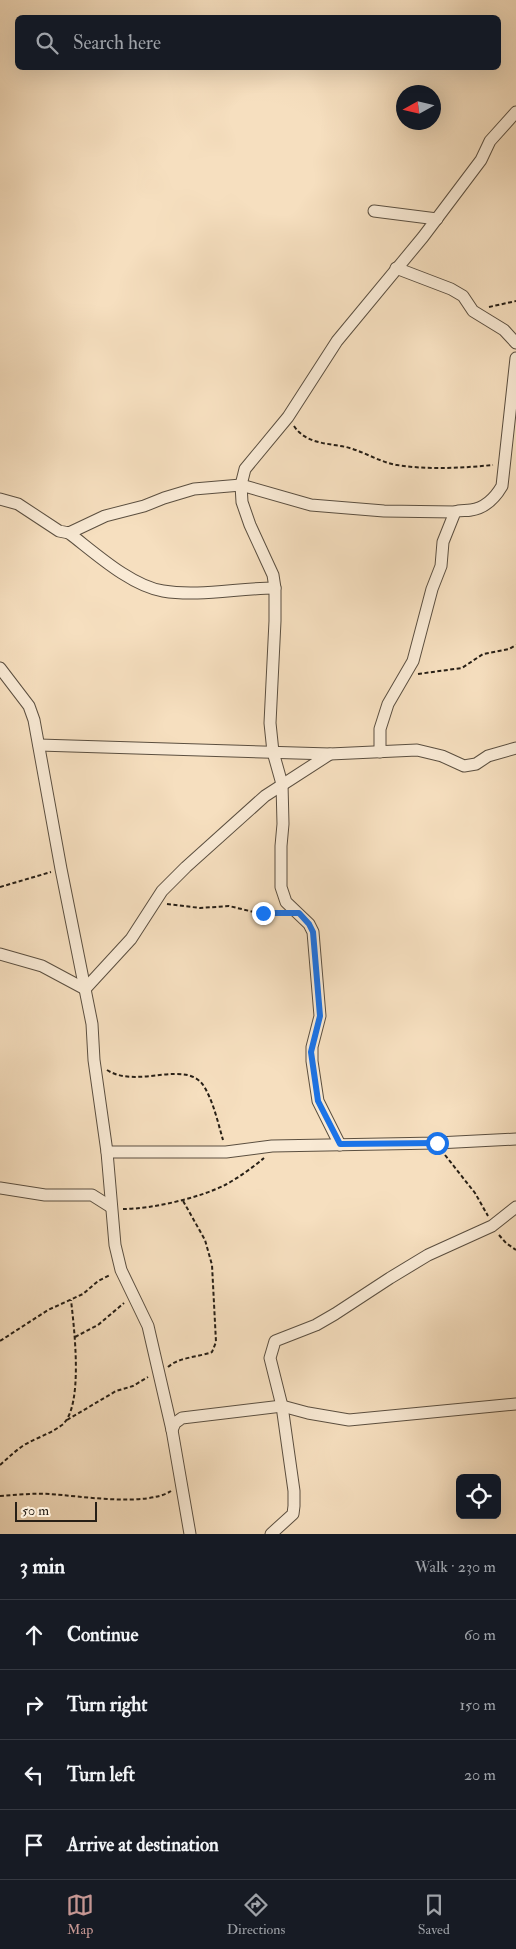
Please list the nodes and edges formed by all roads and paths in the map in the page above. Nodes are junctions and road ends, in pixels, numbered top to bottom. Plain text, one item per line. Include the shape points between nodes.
1 (516, 112) edge
2 (374, 211) dead end
3 (437, 219) junction
4 (396, 268) junction
5 (516, 301) edge
6 (473, 311) junction
7 (516, 343) edge
8 (516, 358) edge
9 (288, 417) junction
10 (505, 464) junction
11 (240, 485) junction
12 (0, 499) edge
13 (455, 512) junction
14 (69, 533) junction
15 (275, 588) junction
16 (516, 645) edge
17 (0, 668) edge
18 (403, 678) junction
19 (39, 745) junction
20 (516, 748) edge
21 (272, 752) junction
22 (380, 752) junction
23 (330, 754) junction
24 (282, 784) junction
25 (61, 869) junction
26 (0, 887) edge
27 (154, 903) junction
28 (299, 913) junction
29 (0, 954) edge
30 (85, 989) junction
31 (94, 1060) junction
32 (516, 1139) edge
33 (437, 1143) junction
34 (340, 1144) junction
35 (272, 1146) junction
36 (107, 1152) junction
37 (226, 1152) junction
38 (0, 1188) edge
39 (182, 1199) junction
40 (516, 1207) edge
41 (111, 1208) junction
42 (492, 1226) junction
43 (516, 1250) edge
44 (121, 1270) junction
45 (134, 1294) junction
46 (70, 1300) junction
47 (75, 1337) junction
48 (0, 1341) edge
49 (160, 1372) junction
50 (516, 1404) edge
51 (282, 1406) junction
52 (67, 1420) junction
53 (172, 1430) junction
54 (0, 1465) edge
55 (181, 1485) junction
56 (0, 1496) edge
57 (190, 1534) edge
58 (271, 1534) edge

1 - 3 street via 490,141 481,160
2 - 3 street
3 - 4 street
4 - 6 street via 464,296
4 - 9 street via 337,341
5 - 6 path
6 - 7 street via 504,330
8 - 10 street
9 - 10 path via 304,436 322,444 347,448 396,465 451,468
9 - 11 street via 245,469
10 - 13 street via 502,486 493,499 479,507
11 - 13 street via 312,505
11 - 14 street via 194,489 105,516
11 - 15 street via 242,502 273,575
12 - 14 street via 18,504 59,531
13 - 18 street via 443,542 441,566 412,661
14 - 15 street via 135,580 162,591
15 - 21 street via 270,723
16 - 18 path via 509,650 484,654 462,668
17 - 19 street via 29,706
18 - 22 street via 388,704 380,729
19 - 21 street
19 - 25 street
20 - 22 street via 464,766 417,750
21 - 23 street
21 - 24 street
22 - 23 street
23 - 24 street
24 - 27 street via 231,825 162,891
24 - 28 street via 281,887 286,902
25 - 26 path
25 - 30 street
27 - 28 path via 200,908 229,906 258,913
27 - 30 street via 131,939
28 - 34 street via 313,932 320,1016 311,1052 318,1101
29 - 30 street via 42,966
30 - 31 street via 92,1024
31 - 36 street
31 - 37 path via 125,1078 181,1074 200,1081 214,1108
32 - 33 street
33 - 34 street
33 - 42 path via 475,1193
34 - 35 street
35 - 37 street
35 - 39 path via 267,1156 226,1184
36 - 37 street
36 - 41 street
38 - 41 street via 46,1195 92,1195
39 - 41 path via 124,1210
39 - 49 path via 205,1240 212,1265 216,1342 212,1352 177,1362
40 - 42 street
41 - 44 street
42 - 43 path via 506,1244
42 - 51 street via 428,1256 322,1321 275,1341 270,1358
44 - 45 street
44 - 46 path
45 - 47 path via 98,1325
45 - 49 street via 148,1326
46 - 47 path
46 - 48 path
47 - 52 path via 73,1400
49 - 52 path via 134,1386 116,1391
49 - 53 street
50 - 51 street via 349,1420
51 - 53 street via 182,1418
51 - 58 street via 294,1506 293,1514
52 - 54 path via 46,1436 25,1445
53 - 55 street
55 - 56 path via 155,1498 48,1494
55 - 57 street

